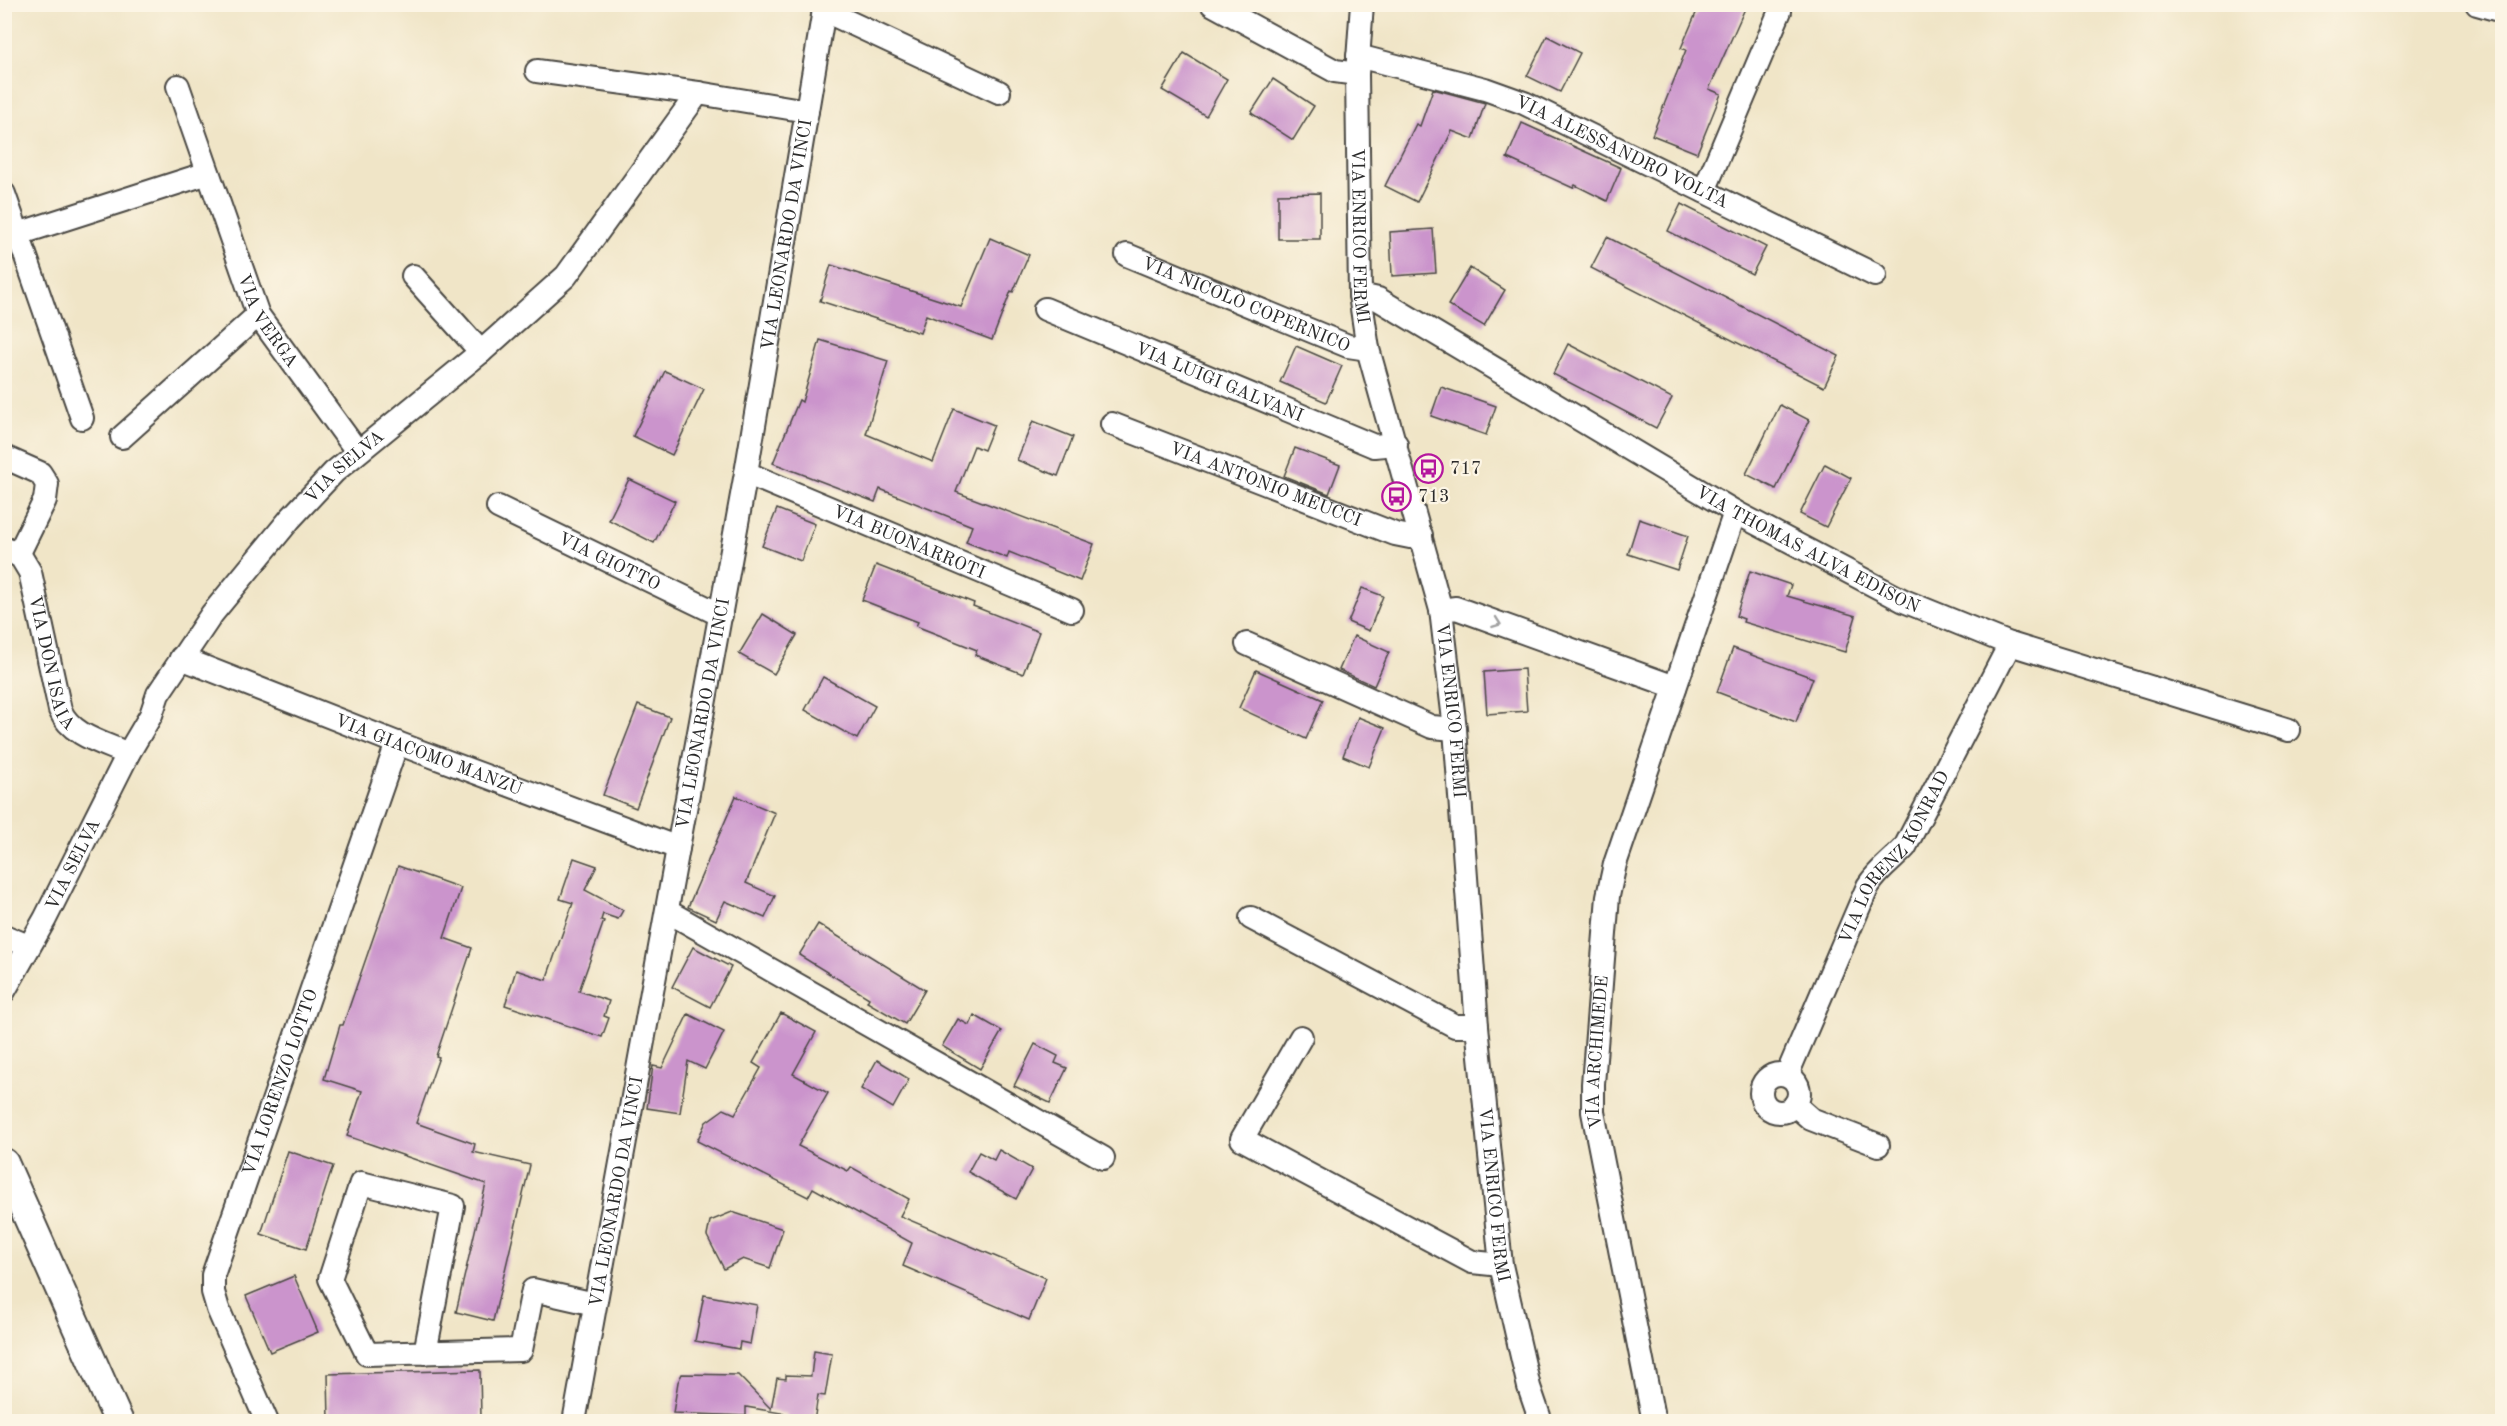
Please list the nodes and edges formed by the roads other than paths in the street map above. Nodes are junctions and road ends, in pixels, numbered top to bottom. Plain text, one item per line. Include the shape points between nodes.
1 (1212, 4) edge
2 (1362, 4) edge
3 (2476, 4) edge
4 (824, 7) edge
5 (1780, 11) dead end
6 (2502, 11) edge
7 (1358, 65) junction
8 (537, 71) dead end
9 (178, 86) dead end
10 (999, 92) dead end
11 (698, 93) junction
12 (807, 111) junction
13 (208, 173) junction
14 (1704, 191) junction
15 (4, 194) edge
16 (18, 234) junction
17 (1126, 255) dead end
18 (1875, 275) dead end
19 (413, 276) dead end
20 (1360, 295) junction
21 (1045, 309) dead end
22 (258, 315) junction
23 (1368, 349) junction
24 (481, 352) junction
25 (82, 418) dead end
26 (1112, 424) dead end
27 (122, 437) dead end
28 (1396, 444) junction
29 (357, 451) junction
30 (4, 457) edge
31 (746, 473) junction
32 (498, 507) dead end
33 (1735, 512) junction
34 (1421, 535) junction
35 (11, 551) edge
36 (1072, 610) dead end
37 (1441, 610) junction
38 (721, 615) junction
39 (1247, 644) dead end
40 (2010, 644) junction
41 (181, 658) junction
42 (1675, 687) junction
43 (1455, 729) junction
44 (2289, 730) dead end
45 (397, 743) junction
46 (128, 754) junction
47 (678, 848) junction
48 (667, 911) junction
49 (1251, 918) dead end
50 (4, 936) edge
51 (28, 946) junction
52 (4, 990) edge
53 (1477, 1026) junction
54 (1301, 1037) dead end
55 (1787, 1075) junction
56 (1795, 1105) junction
57 (1878, 1145) dead end
58 (1103, 1158) dead end
59 (4, 1163) edge
60 (1501, 1265) junction
61 (595, 1305) junction
62 (425, 1353) junction
63 (119, 1422) edge
64 (267, 1422) edge
65 (574, 1422) edge
66 (1541, 1422) edge
67 (1654, 1422) edge

1 - 7 street, VIA ALESSANDRO VOLTA via 1335,71
2 - 7 street, VIA ENRICO FERMI
3 - 6 street
4 - 10 street
4 - 12 street, VIA LEONARDO DA VINCI
5 - 14 street
7 - 14 street, VIA ALESSANDRO VOLTA via 1485,89 1524,103
7 - 20 street, VIA ENRICO FERMI
8 - 11 street
9 - 13 street, VIA VERGA
11 - 12 street
11 - 24 street, VIA SELVA via 566,276
12 - 31 street, VIA LEONARDO DA VINCI
13 - 16 street
13 - 22 street, VIA VERGA
14 - 18 street, VIA ALESSANDRO VOLTA
15 - 16 street
16 - 25 street
17 - 23 street, VIA NICOLÒ COPERNICO via 1348,346
19 - 24 street
20 - 23 street, VIA ENRICO FERMI
20 - 33 street, VIA THOMAS ALVA EDISON via 1378,299
21 - 28 street, VIA LUIGI GALVANI via 1374,447
22 - 27 street
22 - 29 street, VIA VERGA
23 - 28 street, VIA ENRICO FERMI
24 - 29 street, VIA SELVA
26 - 34 street, VIA ANTONIO MEUCCI via 1395,534
28 - 34 street, VIA ENRICO FERMI
29 - 41 street, VIA SELVA via 290,519 220,602
30 - 35 street via 40,473 47,484 45,500
31 - 36 street, VIA BUONARROTI
31 - 38 street, VIA LEONARDO DA VINCI
32 - 38 street, VIA GIOTTO
33 - 40 street, VIA THOMAS ALVA EDISON via 1904,601
33 - 42 street, VIA ARCHIMEDE
34 - 37 street, VIA ENRICO FERMI
35 - 46 street, VIA DON ISAIA via 25,561 30,573 63,717 76,731
37 -> 42 street via 1456,608
37 - 43 street, VIA ENRICO FERMI
38 - 47 street, VIA LEONARDO DA VINCI
39 - 43 street via 1432,727
40 - 44 street, VIA THOMAS ALVA EDISON
40 - 55 street, VIA LORENZ KONRAD via 1905,848 1876,873 1868,886
41 - 45 street, VIA GIACOMO MANZÙ
41 - 46 street, VIA SELVA
42 - 67 street, VIA ARCHIMEDE via 1615,864 1608,897 1593,1084 1593,1112
43 - 53 street, VIA ENRICO FERMI
45 - 47 street, VIA GIACOMO MANZÙ
45 - 64 street, VIA LORENZO LOTTO via 213,1275 219,1309
46 - 51 street, VIA SELVA
47 - 48 street, VIA LEONARDO DA VINCI
48 - 58 street
48 - 61 street, VIA LEONARDO DA VINCI
49 - 53 street via 1455,1026
50 - 51 street
51 - 52 street, VIA SELVA
53 - 60 street, VIA ENRICO FERMI
54 - 60 street via 1242,1139 1472,1262
55 - 56 street via 1798,1087
55 - 56 street via 1769,1077 1761,1097 1764,1104 1777,1112
56 - 57 street via 1811,1119
59 - 63 street
60 - 66 street, VIA ENRICO FERMI
61 - 62 street via 534,1290 521,1350
61 - 65 street, VIA LEONARDO DA VINCI
62 - 62 street via 367,1354 330,1279 362,1183 453,1206

